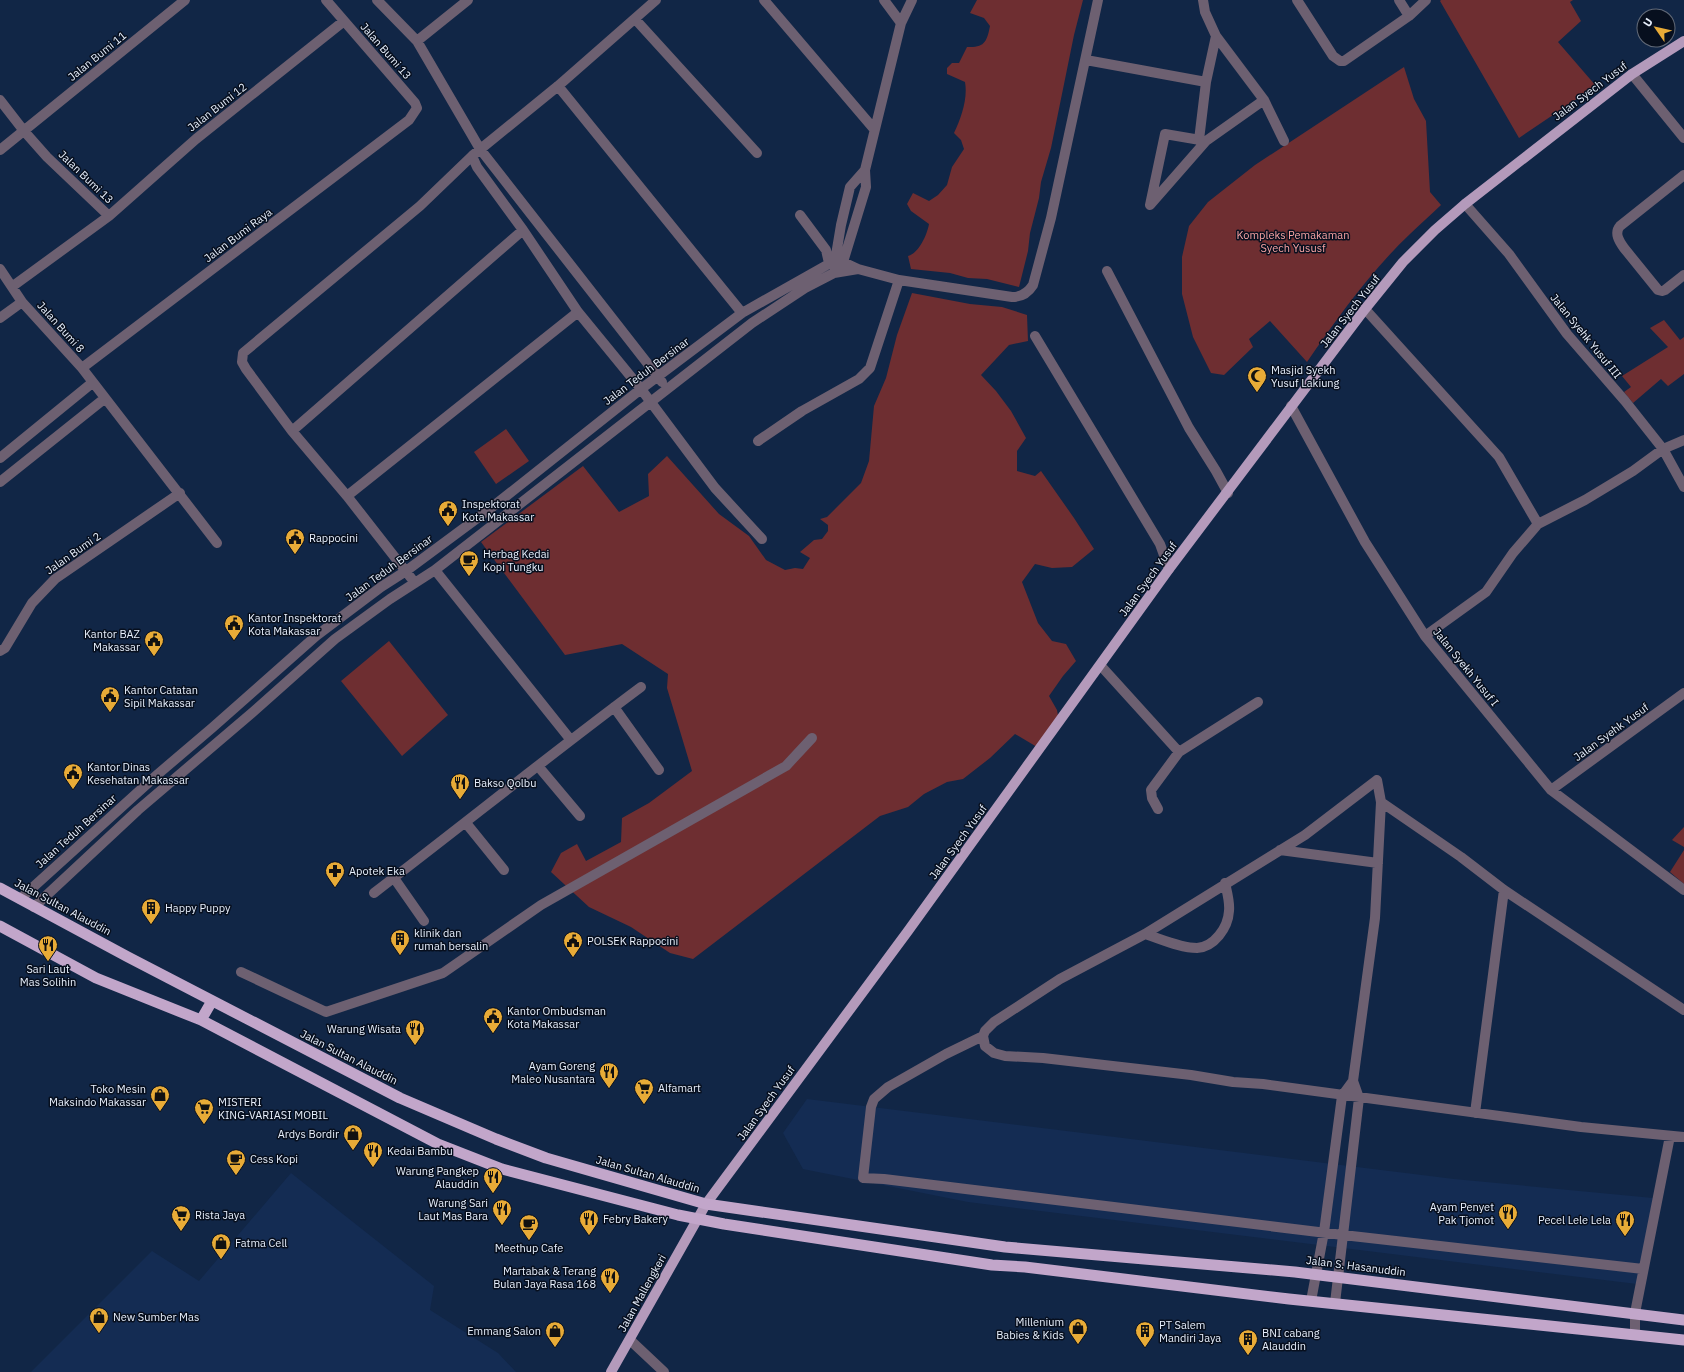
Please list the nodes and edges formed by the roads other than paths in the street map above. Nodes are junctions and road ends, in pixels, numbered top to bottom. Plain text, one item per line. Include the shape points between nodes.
1 (184, 0) edge
2 (326, 0) edge
3 (377, 0) edge
4 (468, 0) edge
5 (656, 0) edge
6 (764, 0) edge
7 (884, 0) edge
8 (912, 0) edge
9 (1098, 0) edge
10 (1202, 0) edge
11 (1297, 0) edge
12 (1399, 0) edge
13 (1426, 0) edge
14 (1409, 16) junction
15 (635, 19) junction
16 (344, 21) junction
17 (901, 23) junction
18 (1216, 36) junction
19 (417, 41) junction
20 (1684, 41) edge
21 (1086, 60) junction
22 (1632, 74) junction
23 (1206, 82) junction
24 (558, 86) junction
25 (0, 100) edge
26 (1264, 100) junction
27 (409, 120) joint
28 (874, 129) junction
29 (24, 131) junction
30 (1684, 138) edge
31 (1202, 140) junction
32 (1284, 141) dead end
33 (0, 150) edge
34 (476, 152) junction
35 (757, 153) dead end
36 (865, 170) junction
37 (1684, 175) edge
38 (1465, 204) junction
39 (800, 215) dead end
40 (109, 216) junction
41 (523, 230) junction
42 (837, 266) junction
43 (0, 269) edge
44 (1107, 271) dead end
45 (1684, 275) edge
46 (900, 280) junction
47 (13, 286) junction
48 (22, 302) junction
49 (1365, 309) junction
50 (578, 312) junction
51 (742, 313) junction
52 (0, 318) edge
53 (1035, 336) dead end
54 (82, 368) junction
55 (657, 377) junction
56 (92, 383) junction
57 (667, 388) junction
58 (641, 389) junction
59 (104, 399) junction
60 (651, 402) junction
61 (1291, 406) junction
62 (292, 431) junction
63 (1684, 440) edge
64 (758, 441) dead end
65 (1663, 449) junction
66 (0, 458) edge
67 (0, 482) edge
68 (1684, 487) edge
69 (1228, 493) junction
70 (180, 494) junction
71 (347, 496) junction
72 (1538, 524) junction
73 (762, 539) dead end
74 (217, 543) dead end
75 (1169, 569) junction
76 (435, 570) junction
77 (406, 571) junction
78 (415, 583) junction
79 (1425, 636) junction
80 (0, 651) edge
81 (1101, 666) junction
82 (641, 687) dead end
83 (1684, 693) edge
84 (1258, 702) dead end
85 (614, 707) junction
86 (812, 738) dead end
87 (570, 739) junction
88 (1179, 752) junction
89 (538, 766) junction
90 (659, 770) dead end
91 (1551, 790) junction
92 (129, 799) junction
93 (1381, 802) junction
94 (1158, 809) dead end
95 (138, 810) junction
96 (580, 816) dead end
97 (466, 822) junction
98 (1280, 850) junction
99 (1378, 863) junction
100 (504, 870) dead end
101 (394, 878) junction
102 (1225, 883) junction
103 (0, 888) edge
104 (1504, 890) junction
105 (1684, 890) edge
106 (374, 893) dead end
107 (20, 899) junction
108 (34, 907) junction
109 (424, 921) dead end
110 (0, 926) edge
111 (1145, 934) junction
112 (241, 972) dead end
113 (212, 1001) junction
114 (1684, 1010) edge
115 (201, 1020) junction
116 (983, 1036) junction
117 (1353, 1081) junction
118 (1342, 1096) junction
119 (1360, 1098) junction
120 (1475, 1113) junction
121 (1670, 1136) junction
122 (1684, 1137) edge
123 (706, 1204) junction
124 (695, 1222) junction
125 (1324, 1232) junction
126 (1343, 1235) junction
127 (1023, 1249) joint
128 (1643, 1269) junction
129 (1317, 1274) junction
130 (1339, 1277) junction
131 (1311, 1301) junction
132 (1335, 1303) junction
133 (1635, 1313) junction
134 (1684, 1320) edge
135 (1635, 1336) junction
136 (630, 1340) junction
137 (1684, 1340) edge
138 (611, 1372) edge
139 (664, 1372) edge

1 - 29 street, Jalan Bumi 11
2 - 16 street, Jalan Bumi 13
3 - 19 street
4 - 19 street
5 - 15 street
6 - 28 street
7 - 17 street
8 - 17 street
9 - 21 street
10 - 18 street
11 - 14 street via 1333,56 1340,61 1344,61
12 - 14 street
13 - 14 street
15 - 24 street
15 - 35 street
16 - 27 street, Jalan Bumi 13 via 414,103 417,108
16 - 40 street, Jalan Bumi 12 via 196,140
17 - 28 street
18 - 23 street
18 - 26 street
19 - 34 street
20 - 22 main road, Jalan Syech Yusuf
21 - 23 street
21 - 46 street, Jalan Teduh Bersinar via 1051,218 1030,291 1012,297
22 - 30 street
22 - 38 main road, Jalan Syech Yusuf
23 - 31 street
24 - 34 street
24 - 51 street
25 - 29 street, Jalan Bumi 13
26 - 31 street
26 - 32 street
27 - 54 street, Jalan Bumi Raya
28 - 36 street
29 - 33 street, Jalan Bumi 11
29 - 40 street, Jalan Bumi 13 via 47,157
31 - 31 street via 1150,205 1165,134
34 - 41 street via 477,167
34 - 55 street
34 - 62 street via 420,206 243,353 242,362 246,369
36 - 42 street via 866,187
36 - 42 street via 850,187
37 - 45 street via 1617,230 1619,242 1658,290 1666,290
38 - 49 main road, Jalan Syech Yusuf via 1403,262
38 - 65 street, Jalan Syehk Yusuf III via 1509,254 1567,334
39 - 42 street
40 - 47 street, Jalan Bumi 13
41 - 50 street
41 - 62 street
42 - 46 street, Jalan Teduh Bersinar
42 - 51 street, Jalan Teduh Bersinar
42 - 57 street, Jalan Teduh Bersinar via 752,323
43 - 47 street, Jalan Bumi 8
44 - 69 street via 1190,428
46 - 64 street via 870,368 859,379 802,411
47 - 48 street, Jalan Bumi 8
48 - 52 street
48 - 54 street, Jalan Bumi 8
49 - 61 main road, Jalan Syech Yusuf
49 - 72 street via 1499,457
50 - 58 street
50 - 71 street
51 - 55 street, Jalan Teduh Bersinar
53 - 75 street via 1160,544
54 - 56 street, Jalan Bumi 8
55 - 57 street
55 - 58 street, Jalan Teduh Bersinar
56 - 59 street, Jalan Bumi 8
56 - 66 street
57 - 60 street, Jalan Teduh Bersinar
58 - 60 street
58 - 77 street, Jalan Teduh Bersinar via 491,508
59 - 67 street
59 - 70 street
60 - 73 street via 715,488
60 - 76 street, Jalan Teduh Bersinar
61 - 69 main road, Jalan Syech Yusuf
61 - 79 street, Jalan Syekh Yusuf I via 1365,542
62 - 71 street
63 - 65 street
65 - 68 street, Jalan Syehk Yusuf III
65 - 72 street via 1585,500
69 - 75 main road, Jalan Syech Yusuf
70 - 74 street
70 - 80 street, Jalan Bumi 2 via 55,579 32,603
71 - 77 street
72 - 79 street via 1513,553 1486,592
75 - 81 main road, Jalan Syech Yusuf
76 - 78 street, Jalan Teduh Bersinar
76 - 87 street
77 - 78 street
77 - 92 street, Jalan Teduh Bersinar via 381,586 316,636
78 - 95 street, Jalan Teduh Bersinar via 335,639
79 - 91 street, Jalan Syekh Yusuf I
81 - 88 street
81 - 123 main road, Jalan Syech Yusuf
82 - 85 street
83 - 91 street, Jalan Syehk Yusuf
84 - 88 street
85 - 87 street
85 - 90 street
86 - 112 street via 786,766 541,905 443,973 326,1012
87 - 89 street
88 - 94 street via 1151,790
89 - 96 street
89 - 97 street
91 - 105 street, Jalan Syekh Yusuf I
92 - 95 street
92 - 107 street, Jalan Teduh Bersinar
93 - 98 street via 1377,780 1305,835
93 - 99 street
93 - 104 street
95 - 108 street, Jalan Teduh Bersinar
97 - 100 street
97 - 101 street
98 - 99 street
98 - 102 street
99 - 117 street via 1375,918
101 - 106 street
101 - 109 street
102 - 111 street
102 - 111 street via 1229,912 1227,921 1223,930 1207,946 1184,946
103 - 107 highway, Jalan Sultan Alauddin
104 - 114 street
104 - 120 street
107 - 108 highway, Jalan Sultan Alauddin
108 - 113 highway, Jalan Sultan Alauddin
110 - 115 highway via 96,978
111 - 116 street via 1060,979 994,1022
113 - 115 highway
113 - 123 highway, Jalan Sultan Alauddin via 400,1098 496,1139 546,1158
115 - 124 highway via 438,1144 502,1169
116 - 118 street via 985,1046 997,1055 1191,1075
116 - 125 street via 907,1075 874,1099 863,1178 884,1178
117 - 118 street
117 - 119 street
118 - 119 street
118 - 125 street
119 - 120 street
119 - 126 street
120 - 121 street
121 - 122 street
121 - 128 street
123 - 124 main road, Jalan Sultan Alauddin
123 - 127 highway, Jalan Sultan Alauddin
124 - 131 highway via 724,1224 992,1265
124 - 136 main road, Jalan Mallengkeri
125 - 126 street
125 - 129 street
126 - 128 street
126 - 130 street
127 - 129 highway, Jalan S. Hasanuddin
128 - 133 street
129 - 130 highway, Jalan S. Hasanuddin
129 - 131 street
130 - 132 street
130 - 133 highway, Jalan S. Hasanuddin
131 - 132 highway
132 - 135 highway
133 - 134 highway, Jalan S. Hasanuddin
133 - 135 street
135 - 137 highway
136 - 138 main road, Jalan Mallengkeri
136 - 139 street

